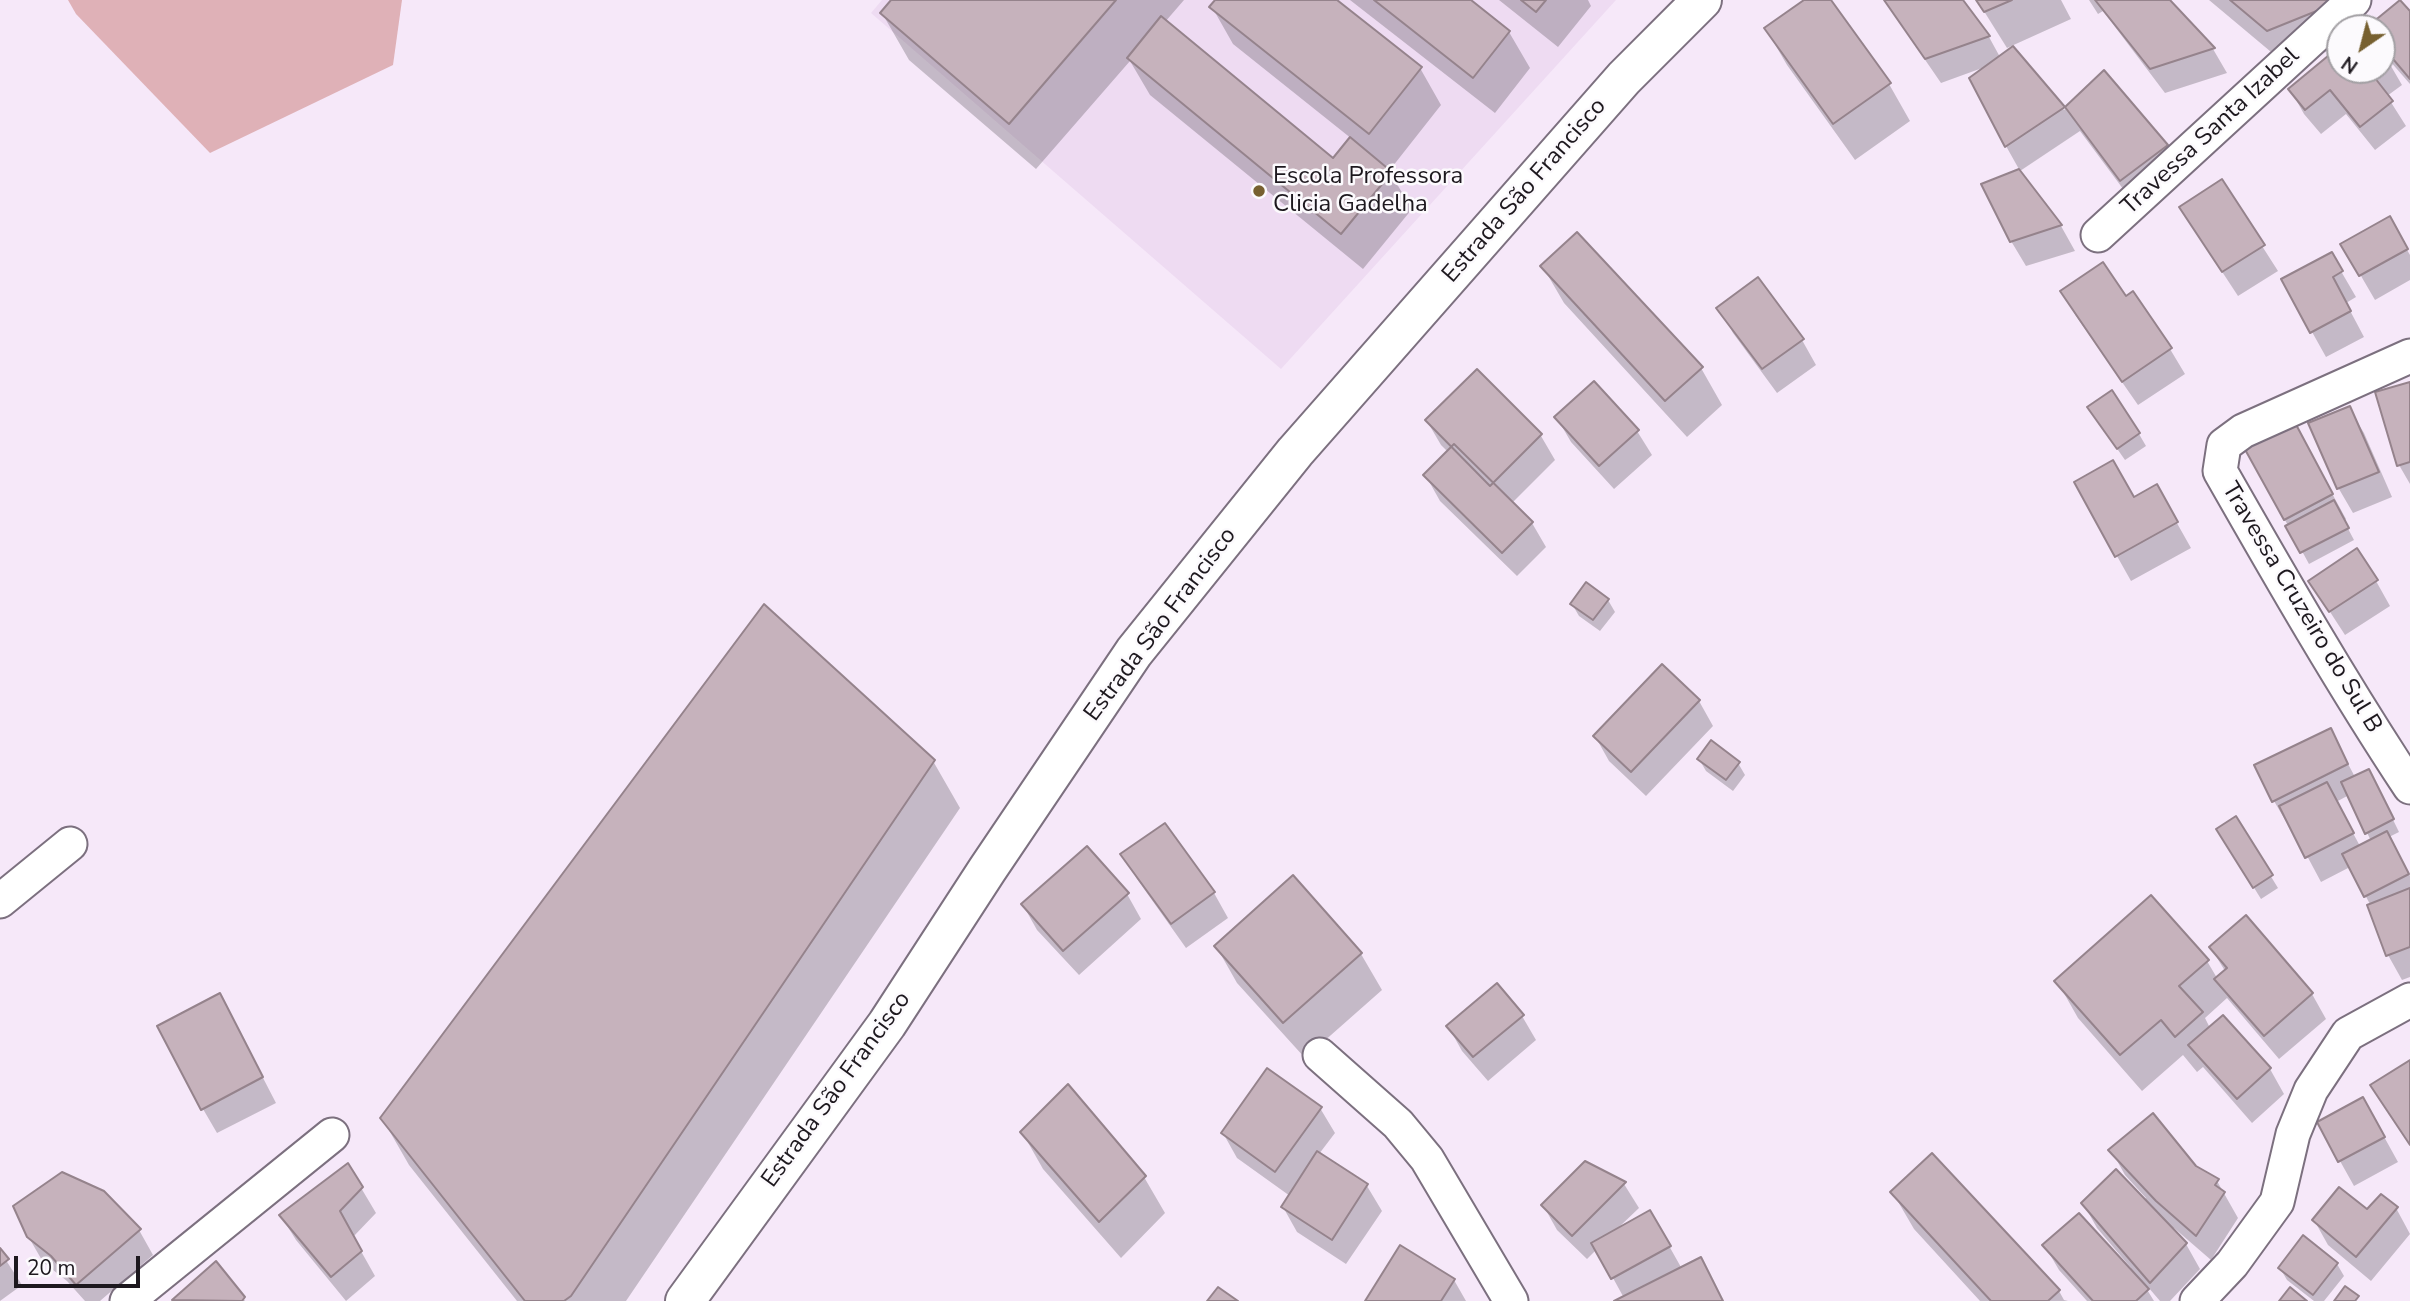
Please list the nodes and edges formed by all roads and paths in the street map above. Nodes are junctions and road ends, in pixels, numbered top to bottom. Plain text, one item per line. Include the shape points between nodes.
1 (1702, 0) edge
2 (2354, 0) edge
3 (2098, 235) dead end
4 (2410, 356) edge
5 (2410, 787) edge
6 (71, 844) dead end
7 (0, 901) edge
8 (2410, 1000) edge
9 (1320, 1055) dead end
10 (332, 1135) dead end
11 (127, 1301) edge
12 (684, 1301) edge
13 (1511, 1301) edge
14 (2197, 1301) edge

1 - 12 street, Estrada São Francisco via 1624,78 1304,441 1134,652 887,1024
2 - 3 street, Travessa Santa Izabel
4 - 5 street, Travessa Cruzeiro do Sul B via 2243,431 2224,445 2220,471
6 - 7 street
8 - 14 street via 2348,1034 2311,1090 2293,1134 2277,1202 2232,1264
9 - 13 street via 1398,1124 1427,1159
10 - 11 street

